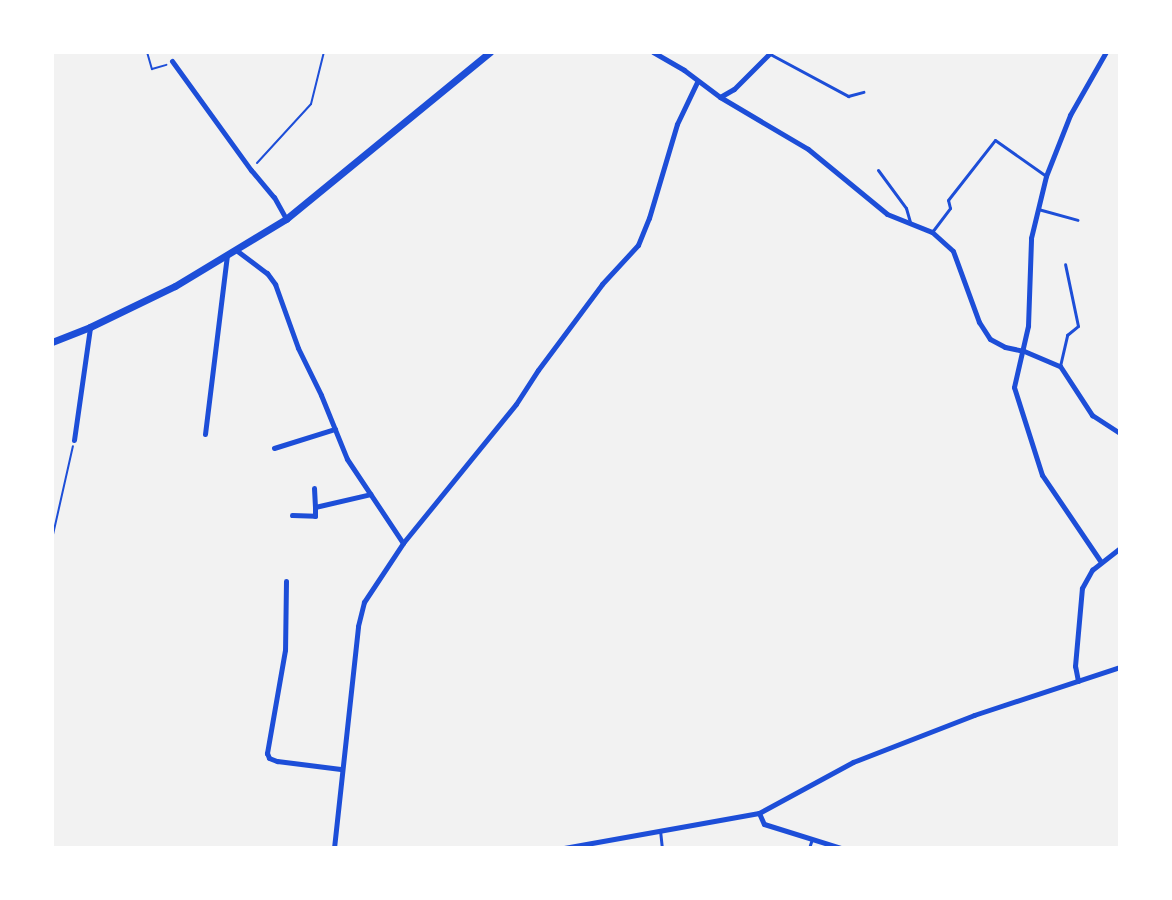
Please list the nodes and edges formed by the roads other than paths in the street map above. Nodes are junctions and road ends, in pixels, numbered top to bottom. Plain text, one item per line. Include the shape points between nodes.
1 (490, 52) edge
2 (653, 52) edge
3 (1106, 52) edge
4 (771, 53) edge
5 (172, 61) road end
6 (696, 82) junction
7 (863, 92) dead end
8 (720, 98) junction
9 (878, 170) dead end
10 (1046, 176) junction
11 (1038, 209) junction
12 (286, 219) junction
13 (1078, 220) dead end
14 (910, 223) junction
15 (932, 232) junction
16 (237, 250) junction
17 (227, 256) junction
18 (1065, 264) dead end
19 (90, 327) junction
20 (52, 342) edge
21 (1024, 351) junction
22 (1060, 366) junction
23 (335, 429) junction
24 (1119, 433) edge
25 (205, 434) dead end
26 (74, 441) road end
27 (274, 448) dead end
28 (314, 488) dead end
29 (371, 494) junction
30 (315, 507) junction
31 (292, 515) dead end
32 (403, 543) junction
33 (1119, 548) edge
34 (1101, 562) junction
35 (286, 581) dead end
36 (1119, 667) edge
37 (1078, 681) junction
38 (341, 769) junction
39 (759, 813) junction
40 (660, 828) junction
41 (812, 839) junction
42 (334, 848) edge
43 (564, 848) edge
44 (662, 848) edge
45 (809, 848) edge
46 (841, 848) edge

1 - 12 street
2 - 6 street
3 - 10 street via 1070,115
4 - 7 lane via 848,96
4 - 8 street
5 - 12 street via 274,197
6 - 8 street
6 - 32 street via 677,124 638,245 602,284 511,411
8 - 14 street via 794,139 887,213
9 - 14 lane via 906,208
10 - 11 street
10 - 15 lane via 994,140 948,200 950,208
11 - 13 lane
11 - 21 street via 1031,238
12 - 16 street
14 - 15 street
15 - 21 street via 953,251 979,322 990,339
16 - 17 street
16 - 23 street via 275,284 298,348
17 - 19 street
17 - 25 street
18 - 22 lane via 1078,326 1067,335
19 - 20 street
19 - 26 street
21 - 22 street
21 - 34 street via 1014,387 1042,475
22 - 24 street via 1092,415
23 - 27 street
23 - 29 street via 347,459
28 - 30 street
29 - 30 street
29 - 32 street
30 - 31 street via 315,516
32 - 38 street via 370,590 360,614
33 - 34 street
34 - 37 street via 1087,578 1080,596 1075,666
35 - 38 street via 285,650 267,753 277,761
36 - 37 street
37 - 39 street via 853,762
38 - 42 street
39 - 40 street
39 - 41 street via 764,824
40 - 43 street
40 - 44 lane
41 - 45 lane
41 - 46 street

